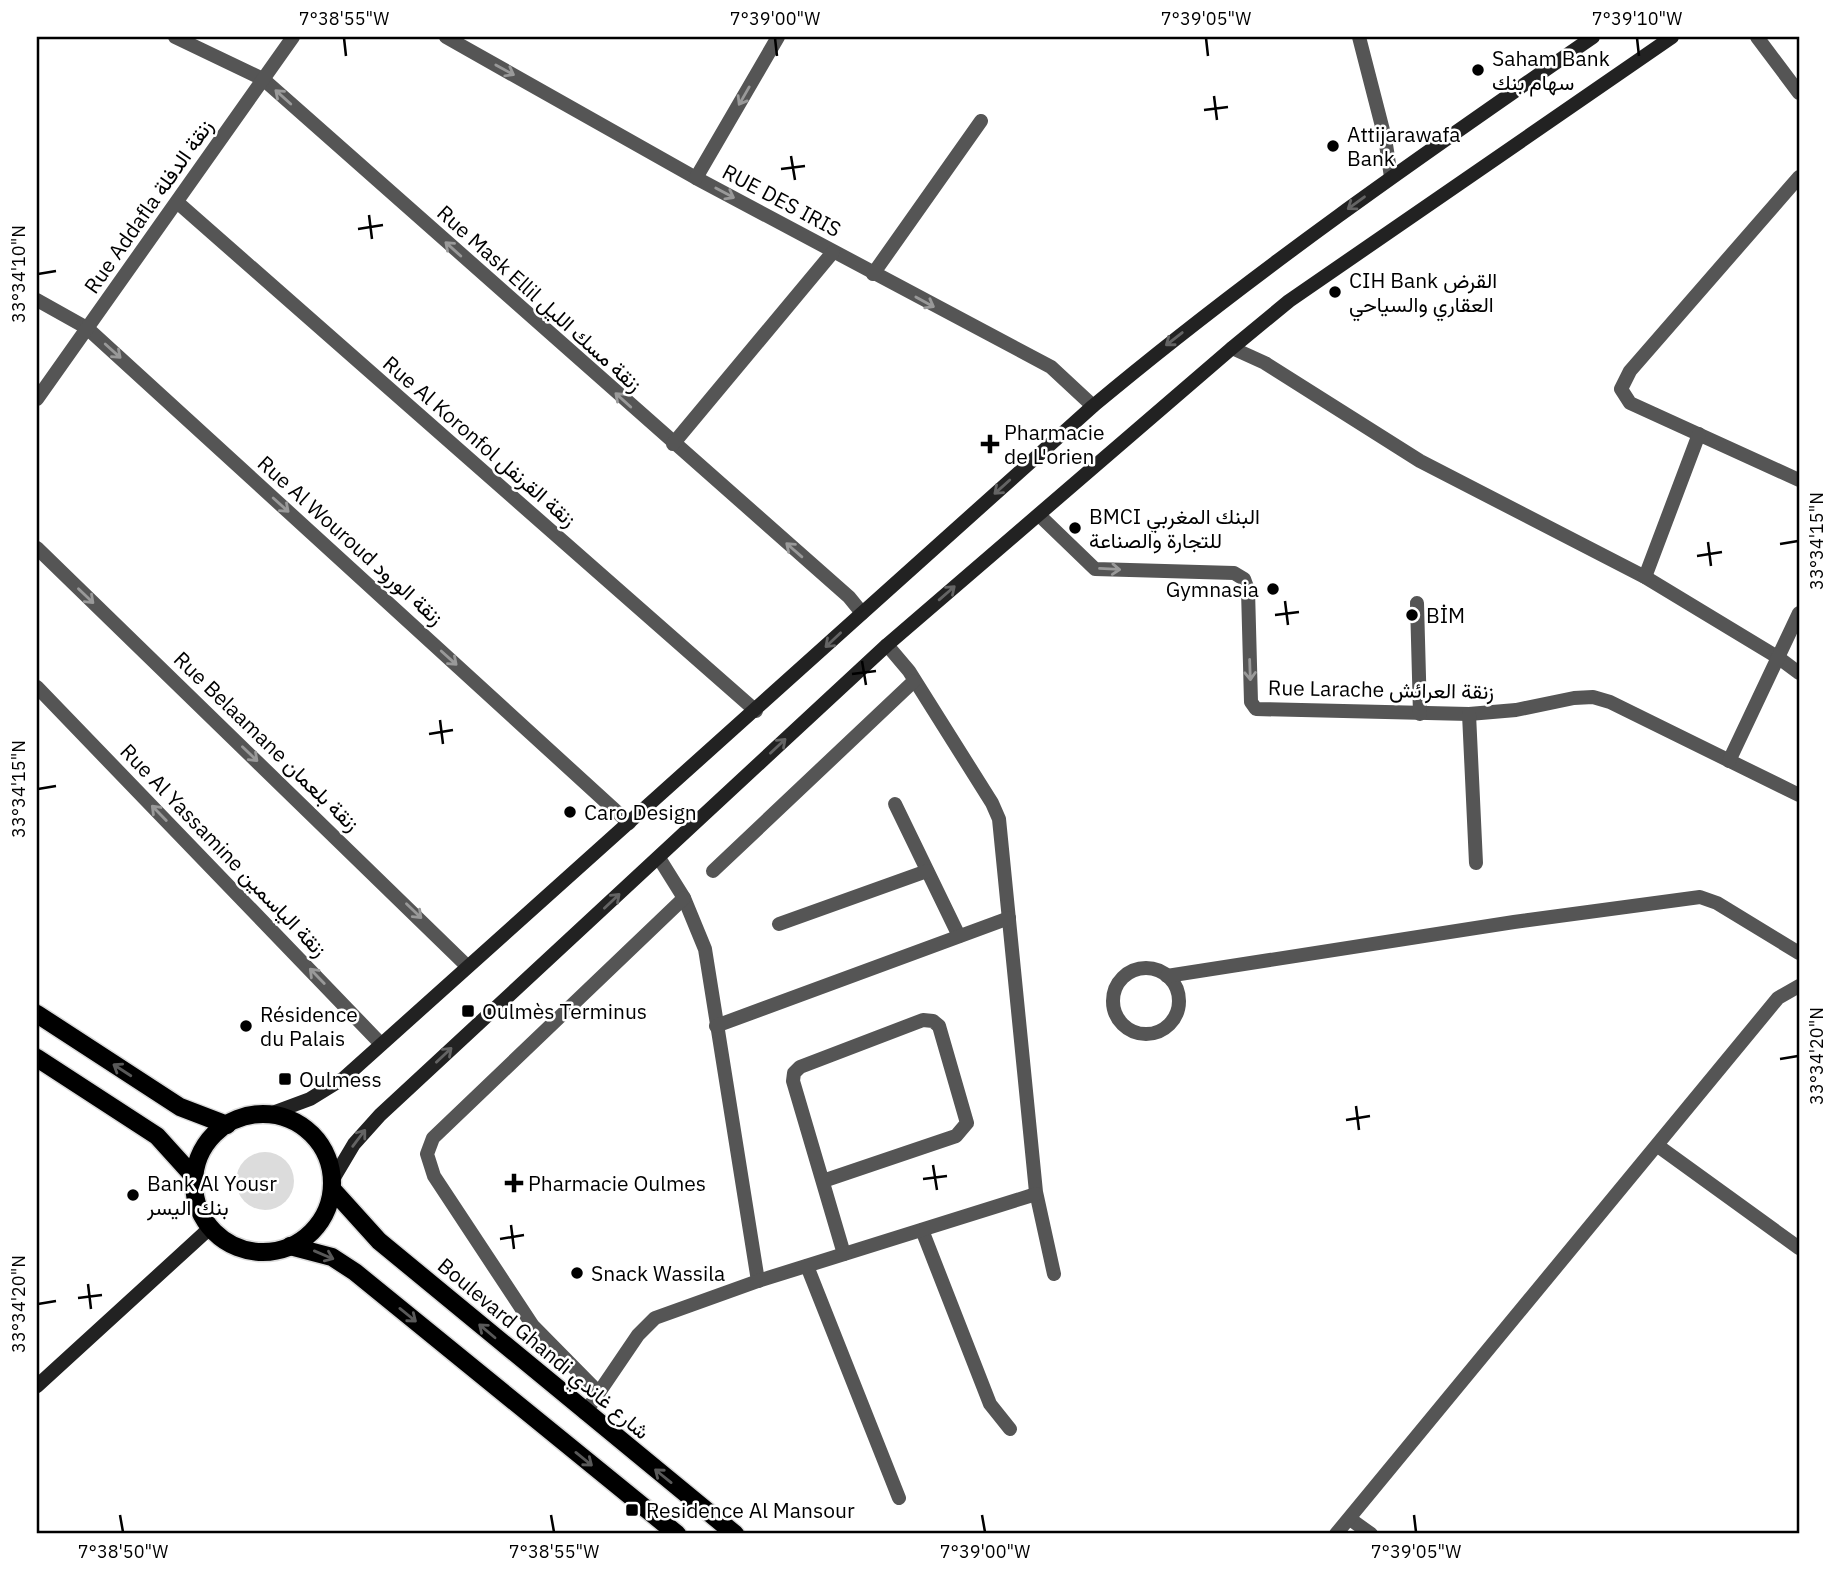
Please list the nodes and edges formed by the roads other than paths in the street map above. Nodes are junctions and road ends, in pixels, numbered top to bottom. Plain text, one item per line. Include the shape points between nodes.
1 (175, 37) edge
2 (293, 37) edge
3 (446, 37) edge
4 (778, 37) edge
5 (1359, 37) edge
6 (1593, 37) edge
7 (1672, 37) edge
8 (1757, 37) edge
9 (263, 79) junction
10 (1799, 93) edge
11 (981, 121) dead end
12 (1391, 177) junction
13 (1799, 177) edge
14 (696, 178) junction
15 (177, 202) junction
16 (833, 252) junction
17 (873, 274) junction
18 (37, 300) edge
19 (87, 328) junction
20 (1232, 348) junction
21 (37, 399) edge
22 (1093, 407) junction
23 (1699, 434) junction
24 (673, 444) junction
25 (1799, 480) edge
26 (1039, 515) junction
27 (37, 548) edge
28 (1645, 577) junction
29 (1418, 603) dead end
30 (862, 613) junction
31 (1799, 613) edge
32 (887, 645) junction
33 (1779, 658) junction
34 (1799, 673) edge
35 (914, 681) junction
36 (37, 687) edge
37 (755, 711) junction
38 (1420, 714) junction
39 (1469, 714) junction
40 (1729, 761) junction
41 (1799, 795) edge
42 (895, 804) dead end
43 (629, 823) junction
44 (659, 858) junction
45 (1476, 863) dead end
46 (713, 871) dead end
47 (927, 871) junction
48 (684, 898) junction
49 (1009, 918) junction
50 (779, 924) dead end
51 (959, 936) junction
52 (1799, 953) edge
53 (467, 966) junction
54 (1167, 976) junction
55 (1799, 986) edge
56 (37, 1014) edge
57 (716, 1026) junction
58 (381, 1044) junction
59 (37, 1058) edge
60 (267, 1115) junction
61 (227, 1125) junction
62 (1658, 1146) junction
63 (195, 1178) junction
64 (823, 1181) junction
65 (332, 1185) junction
66 (1036, 1194) junction
67 (211, 1227) junction
68 (922, 1230) junction
69 (290, 1246) junction
70 (1799, 1248) edge
71 (844, 1254) junction
72 (807, 1266) junction
73 (1054, 1274) dead end
74 (758, 1281) junction
75 (37, 1387) edge
76 (598, 1394) junction
77 (585, 1413) junction
78 (1010, 1429) dead end
79 (899, 1498) dead end
80 (1350, 1519) junction
81 (677, 1534) edge
82 (735, 1534) edge
83 (1336, 1534) edge
84 (1371, 1534) edge

1 - 9 street, Rue Mask Ellil زنقة مسك الليل
2 - 9 street, Rue Addafla زنقة الدفلة
3 -> 14 street, RUE DES IRIS
4 -> 14 street
5 - 12 street
6 - 12 main road
7 - 20 main road via 1289,301
8 - 10 street
9 - 15 street, Rue Addafla زنقة الدفلة
24 -> 9 street, Rue Mask Ellil زنقة مسك الليل
11 - 17 street
12 -> 22 main road via 1228,297
13 - 23 street via 1622,380 1623,397 1630,403
14 -> 16 street, RUE DES IRIS
15 - 19 street, Rue Addafla زنقة الدفلة
15 - 37 street, Rue Al Koronfol زنقة القرنفل
16 - 17 street, RUE DES IRIS
16 - 24 street
17 -> 22 street, RUE DES IRIS via 1051,367
18 - 19 street, Rue Al Wouroud زنقة الورود
19 - 21 street, Rue Addafla زنقة الدفلة
19 -> 43 street, Rue Al Wouroud زنقة الورود
20 - 26 main road
20 - 28 street via 1265,363 1420,461
22 -> 30 main road
23 - 25 street
23 - 28 street
30 -> 24 street, Rue Mask Ellil زنقة مسك الليل
32 -> 26 main road
26 -> 38 street, Rue Larache زنقة العرائش via 1095,569 1234,573 1244,579 1251,702 1256,709
27 -> 53 street, Rue Belaamane زنقة بلعمان
28 - 33 street
29 - 38 street
30 -> 37 main road
31 - 33 street
32 - 35 street
44 -> 32 main road
33 - 34 street
33 - 40 street
35 - 46 street
35 - 49 street via 999,819
58 -> 36 street, Rue Al Yassamine زنقة الياسمين
37 - 43 main road
38 - 39 street, Rue Larache زنقة العرائش
39 - 40 street, Rue Larache زنقة العرائش via 1593,697
39 - 45 street
40 - 41 street, Rue Larache زنقة العرائش
42 - 47 street
43 - 53 main road
44 - 48 street
65 -> 44 main road via 354,1144 374,1121
47 - 50 street
47 - 51 street
48 - 57 street via 705,949
48 - 76 street via 433,1138 427,1154 435,1176 533,1326
49 - 51 street
49 - 66 street
51 - 57 street
52 - 54 street via 1717,903 1690,898
53 - 58 main road
54 - 54 street via 1147,969 1126,975 1119,983 1112,1003 1129,1030 1150,1034 1169,1024 1178,994
55 - 62 street via 1778,998
61 -> 56 main road via 180,1107
57 - 74 street
58 - 60 main road via 327,1091
59 - 63 main road via 157,1136
60 - 61 main road
60 - 65 main road via 297,1123 314,1136 327,1157
61 - 63 main road via 204,1148
62 - 70 street
62 - 80 street
63 - 67 main road via 200,1209
64 - 64 street via 794,1073 923,1020 933,1021 939,1026 967,1123 964,1130
64 - 71 street
65 - 69 main road via 321,1220
77 -> 65 main road, Boulevard Ghandi شارع غاندي via 379,1241
66 - 68 street
66 - 73 street
67 - 69 main road via 227,1241 249,1250
67 - 75 main road
68 - 71 street
68 - 78 street via 989,1404
69 -> 81 main road via 322,1254 355,1272
71 - 72 street
72 - 74 street
72 - 79 street
74 - 76 street via 655,1318
76 - 77 street
82 -> 77 main road, Boulevard Ghandi شارع غاندي
80 - 83 street
80 - 84 street

